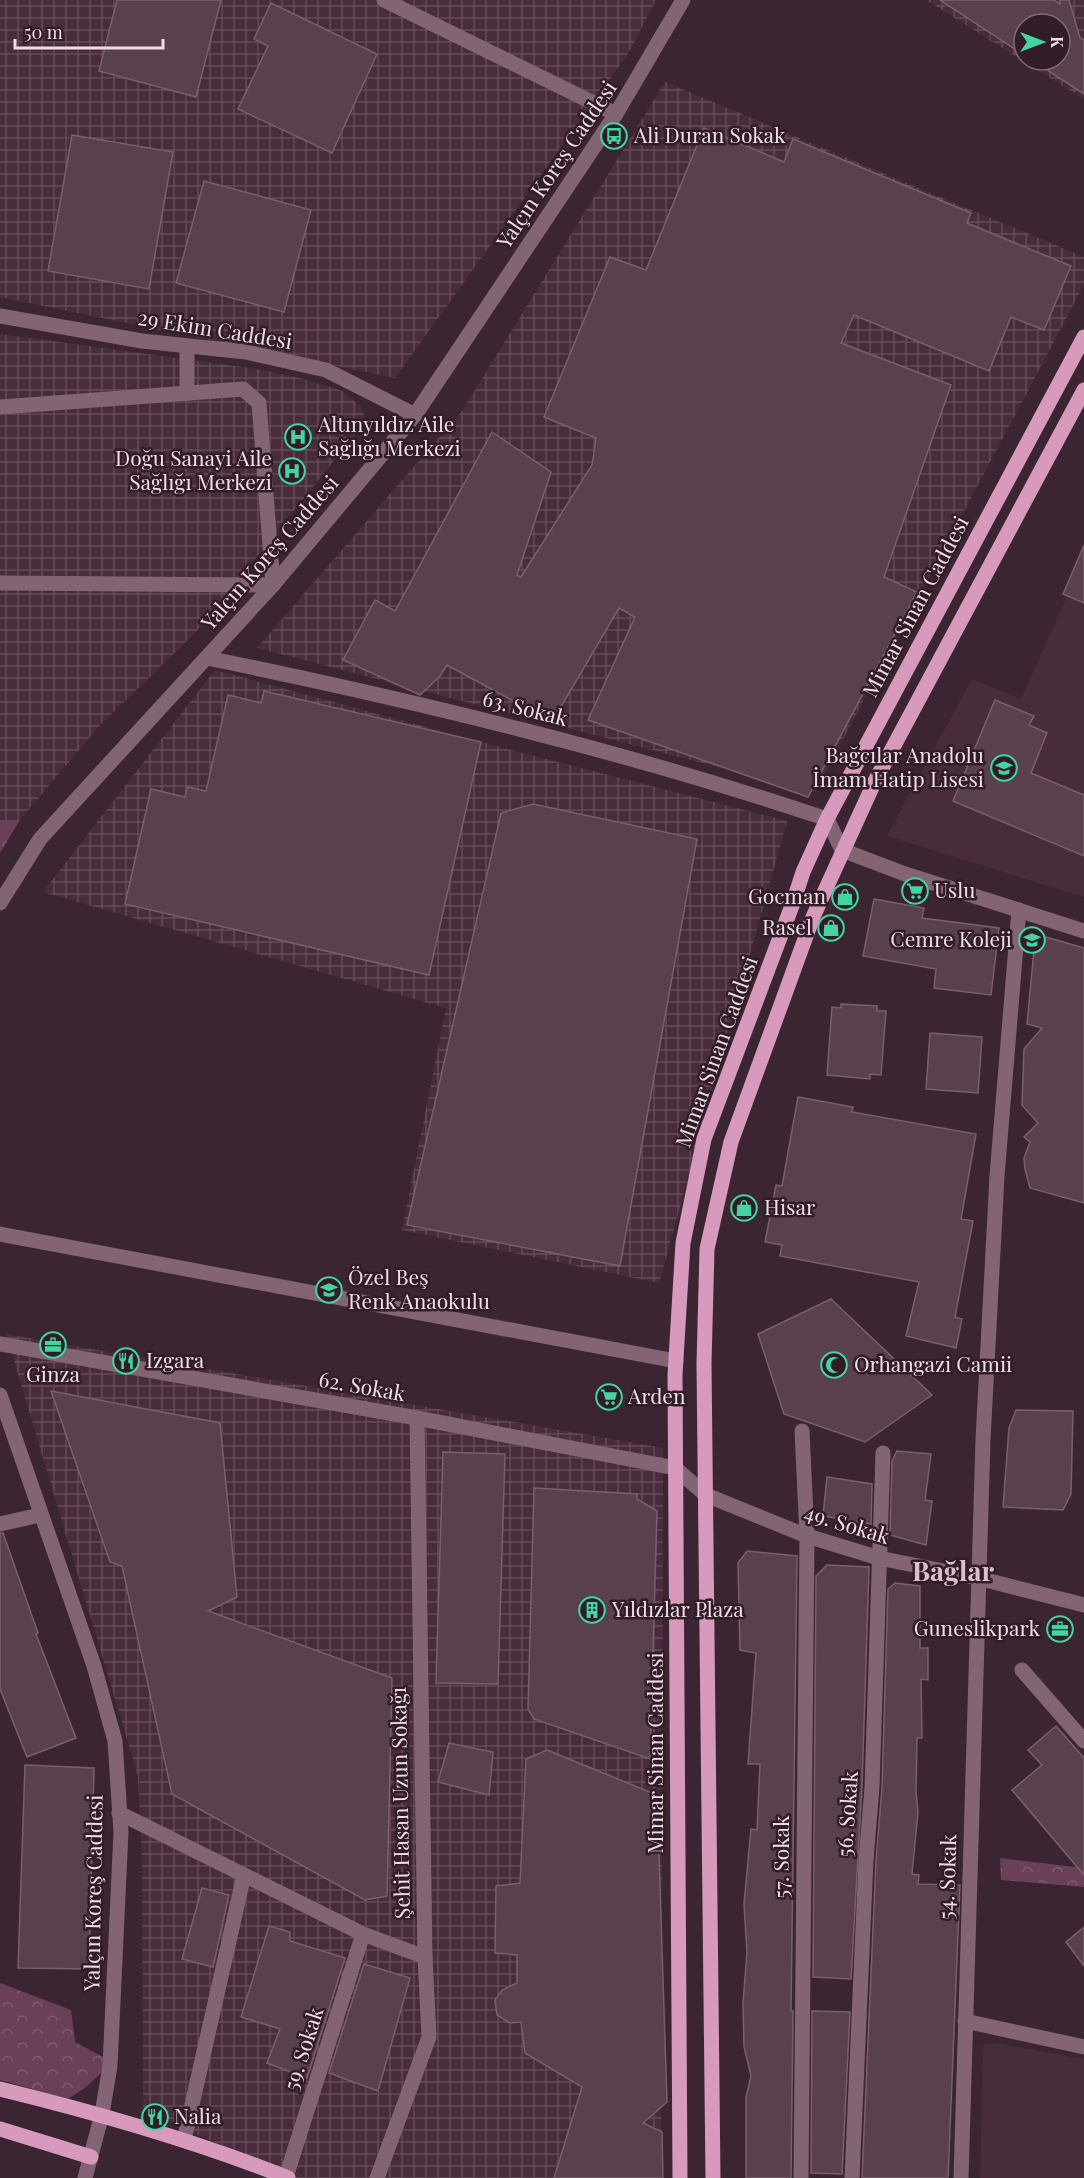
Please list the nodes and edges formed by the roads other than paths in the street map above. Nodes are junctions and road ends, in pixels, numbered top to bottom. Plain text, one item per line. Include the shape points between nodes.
1 (384, 0) edge
2 (683, 0) edge
3 (616, 114) junction
4 (0, 316) edge
5 (1084, 337) edge
6 (187, 346) junction
7 (1084, 390) edge
8 (187, 393) junction
9 (0, 407) edge
10 (415, 415) junction
11 (0, 583) edge
12 (273, 585) junction
13 (207, 658) junction
14 (827, 819) junction
15 (842, 850) junction
16 (0, 903) edge
17 (1019, 910) junction
18 (1084, 931) edge
19 (0, 1234) edge
20 (0, 1344) edge
21 (676, 1361) junction
22 (0, 1395) edge
23 (417, 1418) junction
24 (802, 1431) dead end
25 (883, 1453) dead end
26 (675, 1468) junction
27 (706, 1495) junction
28 (40, 1515) junction
29 (0, 1524) edge
30 (807, 1536) junction
31 (879, 1558) junction
32 (978, 1578) junction
33 (1084, 1605) edge
34 (1022, 1670) dead end
35 (1084, 1741) edge
36 (119, 1813) junction
37 (244, 1875) junction
38 (363, 1934) junction
39 (424, 1957) junction
40 (965, 2021) junction
41 (1084, 2047) edge
42 (0, 2089) edge
43 (102, 2114) junction
44 (0, 2129) edge
45 (184, 2140) junction
46 (91, 2157) junction
47 (716, 2177) edge
48 (85, 2178) edge
49 (287, 2178) edge
50 (377, 2178) edge
51 (680, 2178) edge
52 (801, 2178) edge
53 (852, 2178) edge
54 (960, 2178) edge

1 - 3 street
2 - 3 street, Yalçın Koreş Caddesi
3 - 10 street, Yalçın Koreş Caddesi
4 - 6 street, 29 Ekim Caddesi
5 - 14 main road, Mimar Sinan Caddesi
6 - 8 street
6 - 10 street, 29 Ekim Caddesi via 246,352 326,370
7 - 15 main road, Mimar Sinan Caddesi via 879,772
8 - 9 street
8 - 12 street via 243,389 259,403
10 - 12 street, Yalçın Koreş Caddesi
11 - 12 street
12 - 13 street, Yalçın Koreş Caddesi
13 - 14 street, 63. Sokak via 358,689 596,748
13 - 16 street, Yalçın Koreş Caddesi via 40,839
14 - 15 street
14 - 21 main road, Mimar Sinan Caddesi via 803,872 704,1139 683,1243
15 - 17 street
15 - 27 main road, Mimar Sinan Caddesi via 813,917 730,1142 706,1249
17 - 18 street
17 - 32 street, 54. Sokak via 997,1176
19 - 21 street
20 - 23 street, 62. Sokak
21 - 26 main road, Mimar Sinan Caddesi
22 - 28 street, Yalçın Koreş Caddesi
23 - 26 street, 62. Sokak
23 - 39 street, Şehit Hasan Uzun Sokağı
24 - 30 street, 57. Sokak
25 - 31 street, 56. Sokak
26 - 27 street
26 - 51 main road, Mimar Sinan Caddesi
27 - 30 street, 49. Sokak
27 - 47 main road, Mimar Sinan Caddesi
28 - 29 street
28 - 36 street, Yalçın Koreş Caddesi via 94,1666 115,1741
30 - 31 street, 49. Sokak
30 - 52 street, 57. Sokak
31 - 32 street, 49. Sokak
31 - 53 street, 56. Sokak
32 - 33 street, 49. Sokak
32 - 40 street, 54. Sokak
34 - 35 street
36 - 37 street
36 - 43 street, Yalçın Koreş Caddesi via 110,2066
37 - 38 street
37 - 45 street
38 - 39 street
38 - 49 street, 59. Sokak
39 - 50 street, Şehit Hasan Uzun Sokağı via 429,2037
40 - 41 street
40 - 54 street, 54. Sokak
42 - 43 main road
43 - 45 main road
43 - 46 street, Yalçın Koreş Caddesi
44 - 46 main road
45 - 49 main road
46 - 48 street, Yalçın Koreş Caddesi

